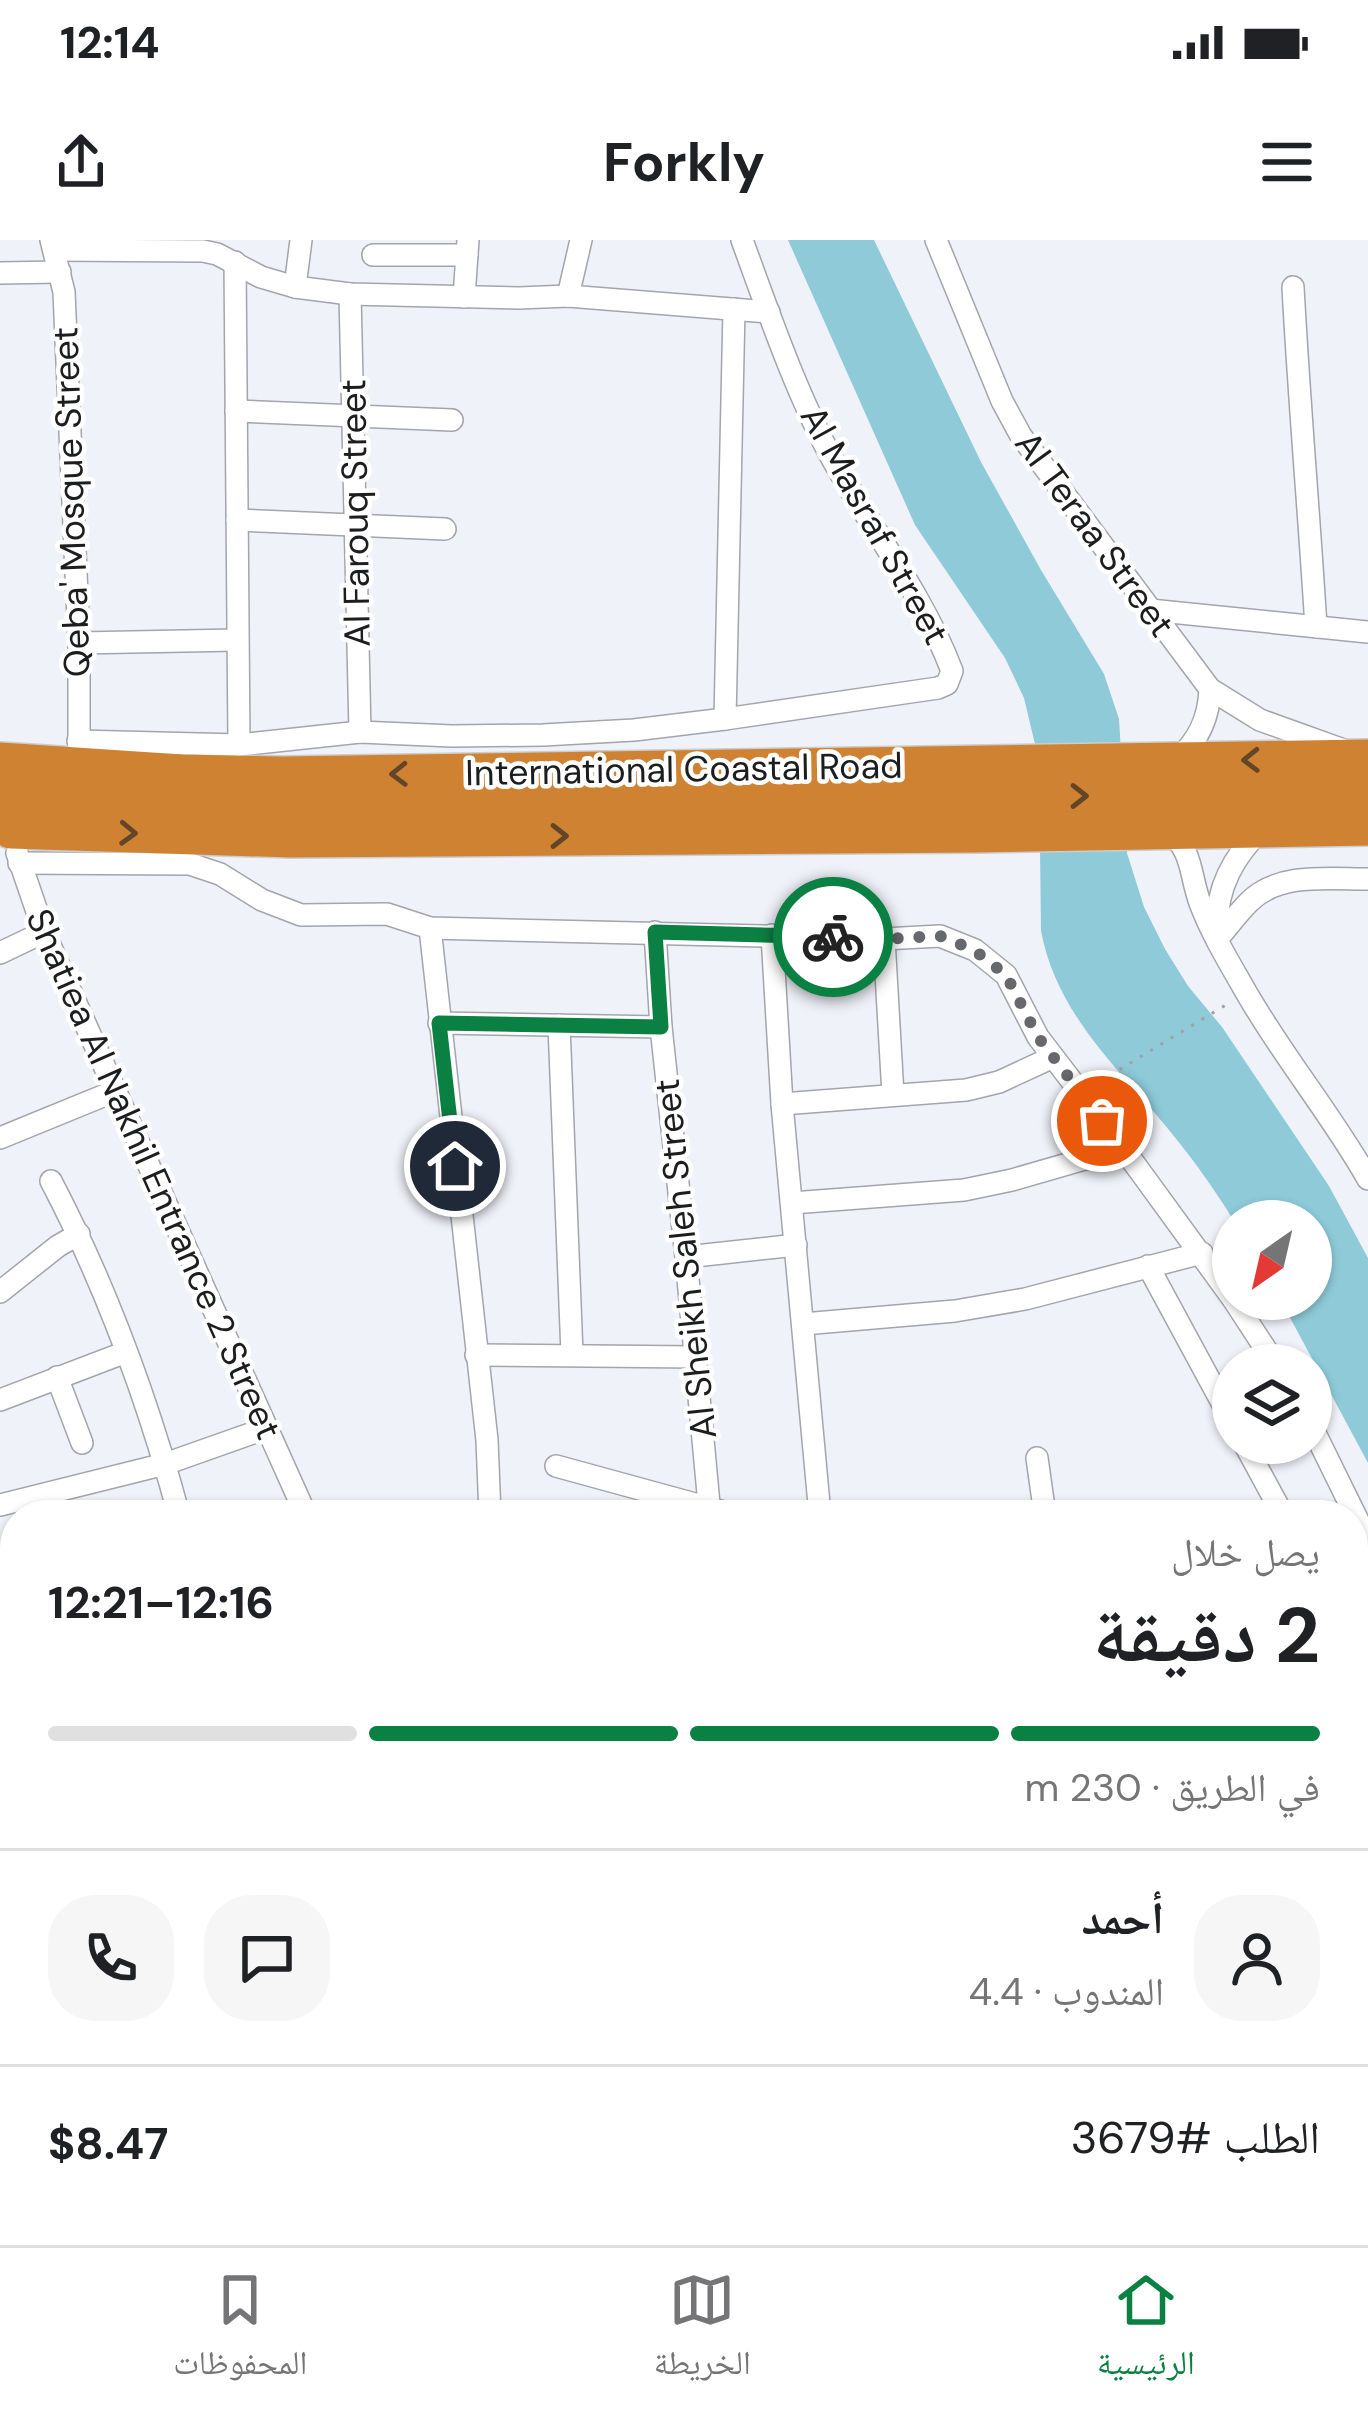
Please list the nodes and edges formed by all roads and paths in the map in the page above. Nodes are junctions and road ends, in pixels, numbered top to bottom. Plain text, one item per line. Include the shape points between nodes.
1 (302, 240) edge
2 (580, 240) edge
3 (742, 240) edge
4 (936, 240) edge
5 (131, 245) edge
6 (203, 246) edge
7 (403, 248) edge
8 (468, 248) edge
9 (55, 254) edge
10 (373, 255) dead end
11 (235, 262) junction
12 (0, 273) edge
13 (295, 286) junction
14 (1293, 287) dead end
15 (350, 294) junction
16 (568, 296) junction
17 (464, 297) junction
18 (734, 309) junction
19 (769, 312) junction
20 (236, 411) junction
21 (353, 416) junction
22 (452, 419) dead end
23 (236, 520) junction
24 (355, 525) junction
25 (445, 529) dead end
26 (1150, 610) junction
27 (1316, 627) junction
28 (1368, 632) edge
29 (237, 640) junction
30 (79, 643) junction
31 (1210, 689) junction
32 (725, 719) junction
33 (360, 732) junction
34 (239, 745) junction
35 (79, 754) junction
36 (1366, 770) edge
37 (5, 792) edge
38 (1175, 795) junction
39 (977, 815) junction
40 (1368, 826) edge
41 (1263, 828) junction
42 (1368, 879) edge
43 (430, 928) junction
44 (44, 932) junction
45 (655, 932) junction
46 (772, 935) junction
47 (884, 939) junction
48 (1217, 939) junction
49 (0, 953) edge
50 (1229, 1002) dead end
51 (439, 1023) junction
52 (559, 1025) junction
53 (661, 1027) junction
54 (1053, 1057) junction
55 (1109, 1076) dead end
56 (115, 1090) junction
57 (893, 1095) junction
58 (782, 1104) junction
59 (0, 1138) edge
60 (1124, 1148) junction
61 (1368, 1179) edge
62 (51, 1181) dead end
63 (792, 1203) junction
64 (79, 1234) junction
65 (796, 1245) junction
66 (1202, 1252) junction
67 (686, 1257) junction
68 (1148, 1266) junction
69 (1212, 1267) edge
70 (0, 1292) edge
71 (803, 1324) junction
72 (126, 1352) junction
73 (572, 1354) junction
74 (476, 1355) junction
75 (696, 1357) junction
76 (57, 1377) junction
77 (1212, 1384) edge
78 (0, 1400) edge
79 (267, 1428) junction
80 (82, 1443) dead end
81 (1037, 1458) dead end
82 (165, 1464) junction
83 (1255, 1464) edge
84 (1330, 1464) edge
85 (556, 1466) dead end
86 (52, 1492) junction
87 (20, 1500) edge
88 (52, 1500) edge
89 (175, 1500) edge
90 (299, 1500) edge
91 (489, 1500) edge
92 (670, 1500) edge
93 (709, 1500) edge
94 (819, 1500) edge
95 (1043, 1500) edge
96 (1275, 1500) edge
97 (1348, 1500) edge

1 - 13 street
2 - 16 street
3 - 19 street, Al Masraf Street
4 - 26 street, Al Teraa Street via 1021,436
5 - 6 street
5 - 9 street
6 - 11 street
7 - 8 street
7 - 10 street
8 - 17 street
9 - 12 street
9 - 30 street, Qeba' Mosque Street via 64,292
11 - 13 street
11 - 20 street
13 - 15 street
14 - 27 street
15 - 17 street
15 - 21 street, Al Farouq Street
16 - 17 street
16 - 18 street
18 - 19 street
18 - 32 street
19 - 32 street, Al Masraf Street via 831,456 952,671 938,688
20 - 21 street
20 - 23 street
21 - 22 street
21 - 24 street, Al Farouq Street
23 - 24 street
23 - 29 street
24 - 25 street
24 - 33 street, Al Farouq Street
26 - 27 street
26 - 31 street, Al Teraa Street
27 - 28 street
29 - 30 street
29 - 34 street
30 - 35 street, Qeba' Mosque Street
31 - 36 street, Al Teraa Street via 1260,720 1333,744
31 - 38 street
32 - 33 street via 543,735
33 - 34 street
34 - 35 street
35 - 37 highway, International Coastal Road
38 -> 35 highway, International Coastal Road via 182,775
36 - 38 highway, International Coastal Road
37 - 39 highway via 254,804
37 -> 39 highway, International Coastal Road via 291,838
37 - 43 street via 220,874 301,915 387,914
37 - 44 street, Shatiea Al Nakhil Entrance 2 Street
38 - 39 highway, International Coastal Road
38 - 41 highway, International Coastal Road
38 - 48 street
40 - 41 highway, International Coastal Road
41 - 48 street via 1222,887
42 - 48 street via 1275,886
43 - 45 street
43 - 51 street
44 - 49 street
44 - 56 street, Shatiea Al Nakhil Entrance 2 Street
45 - 46 street
45 - 53 street, Al Sheikh Saleh Street
46 - 47 street
46 - 58 street
47 - 54 street via 940,936 974,950 1006,975
47 - 57 street
48 - 61 street
50 - 55 path
51 - 52 street
51 - 74 street
52 - 53 street
52 - 73 street
53 - 67 street, Al Sheikh Saleh Street
54 - 57 street via 966,1090
54 - 60 street
56 - 59 street
56 - 79 street, Shatiea Al Nakhil Entrance 2 Street
57 - 58 street
58 - 63 street
60 - 63 street via 964,1190
60 - 66 street
62 - 64 street
63 - 65 street
64 - 70 street
64 - 72 street
65 - 67 street
65 - 71 street
66 - 68 street
66 - 69 street
67 - 75 street, Al Sheikh Saleh Street
68 - 71 street via 955,1311
68 - 77 street
71 - 94 street
72 - 76 street
72 - 82 street
73 - 74 street
73 - 75 street
74 - 91 street
75 - 93 street, Al Sheikh Saleh Street
76 - 78 street
76 - 80 street
79 - 82 street
79 - 90 street, Shatiea Al Nakhil Entrance 2 Street
81 - 95 street
82 - 86 street
82 - 89 street
83 - 96 street
84 - 97 street
85 - 92 street
86 - 87 street
86 - 88 street

